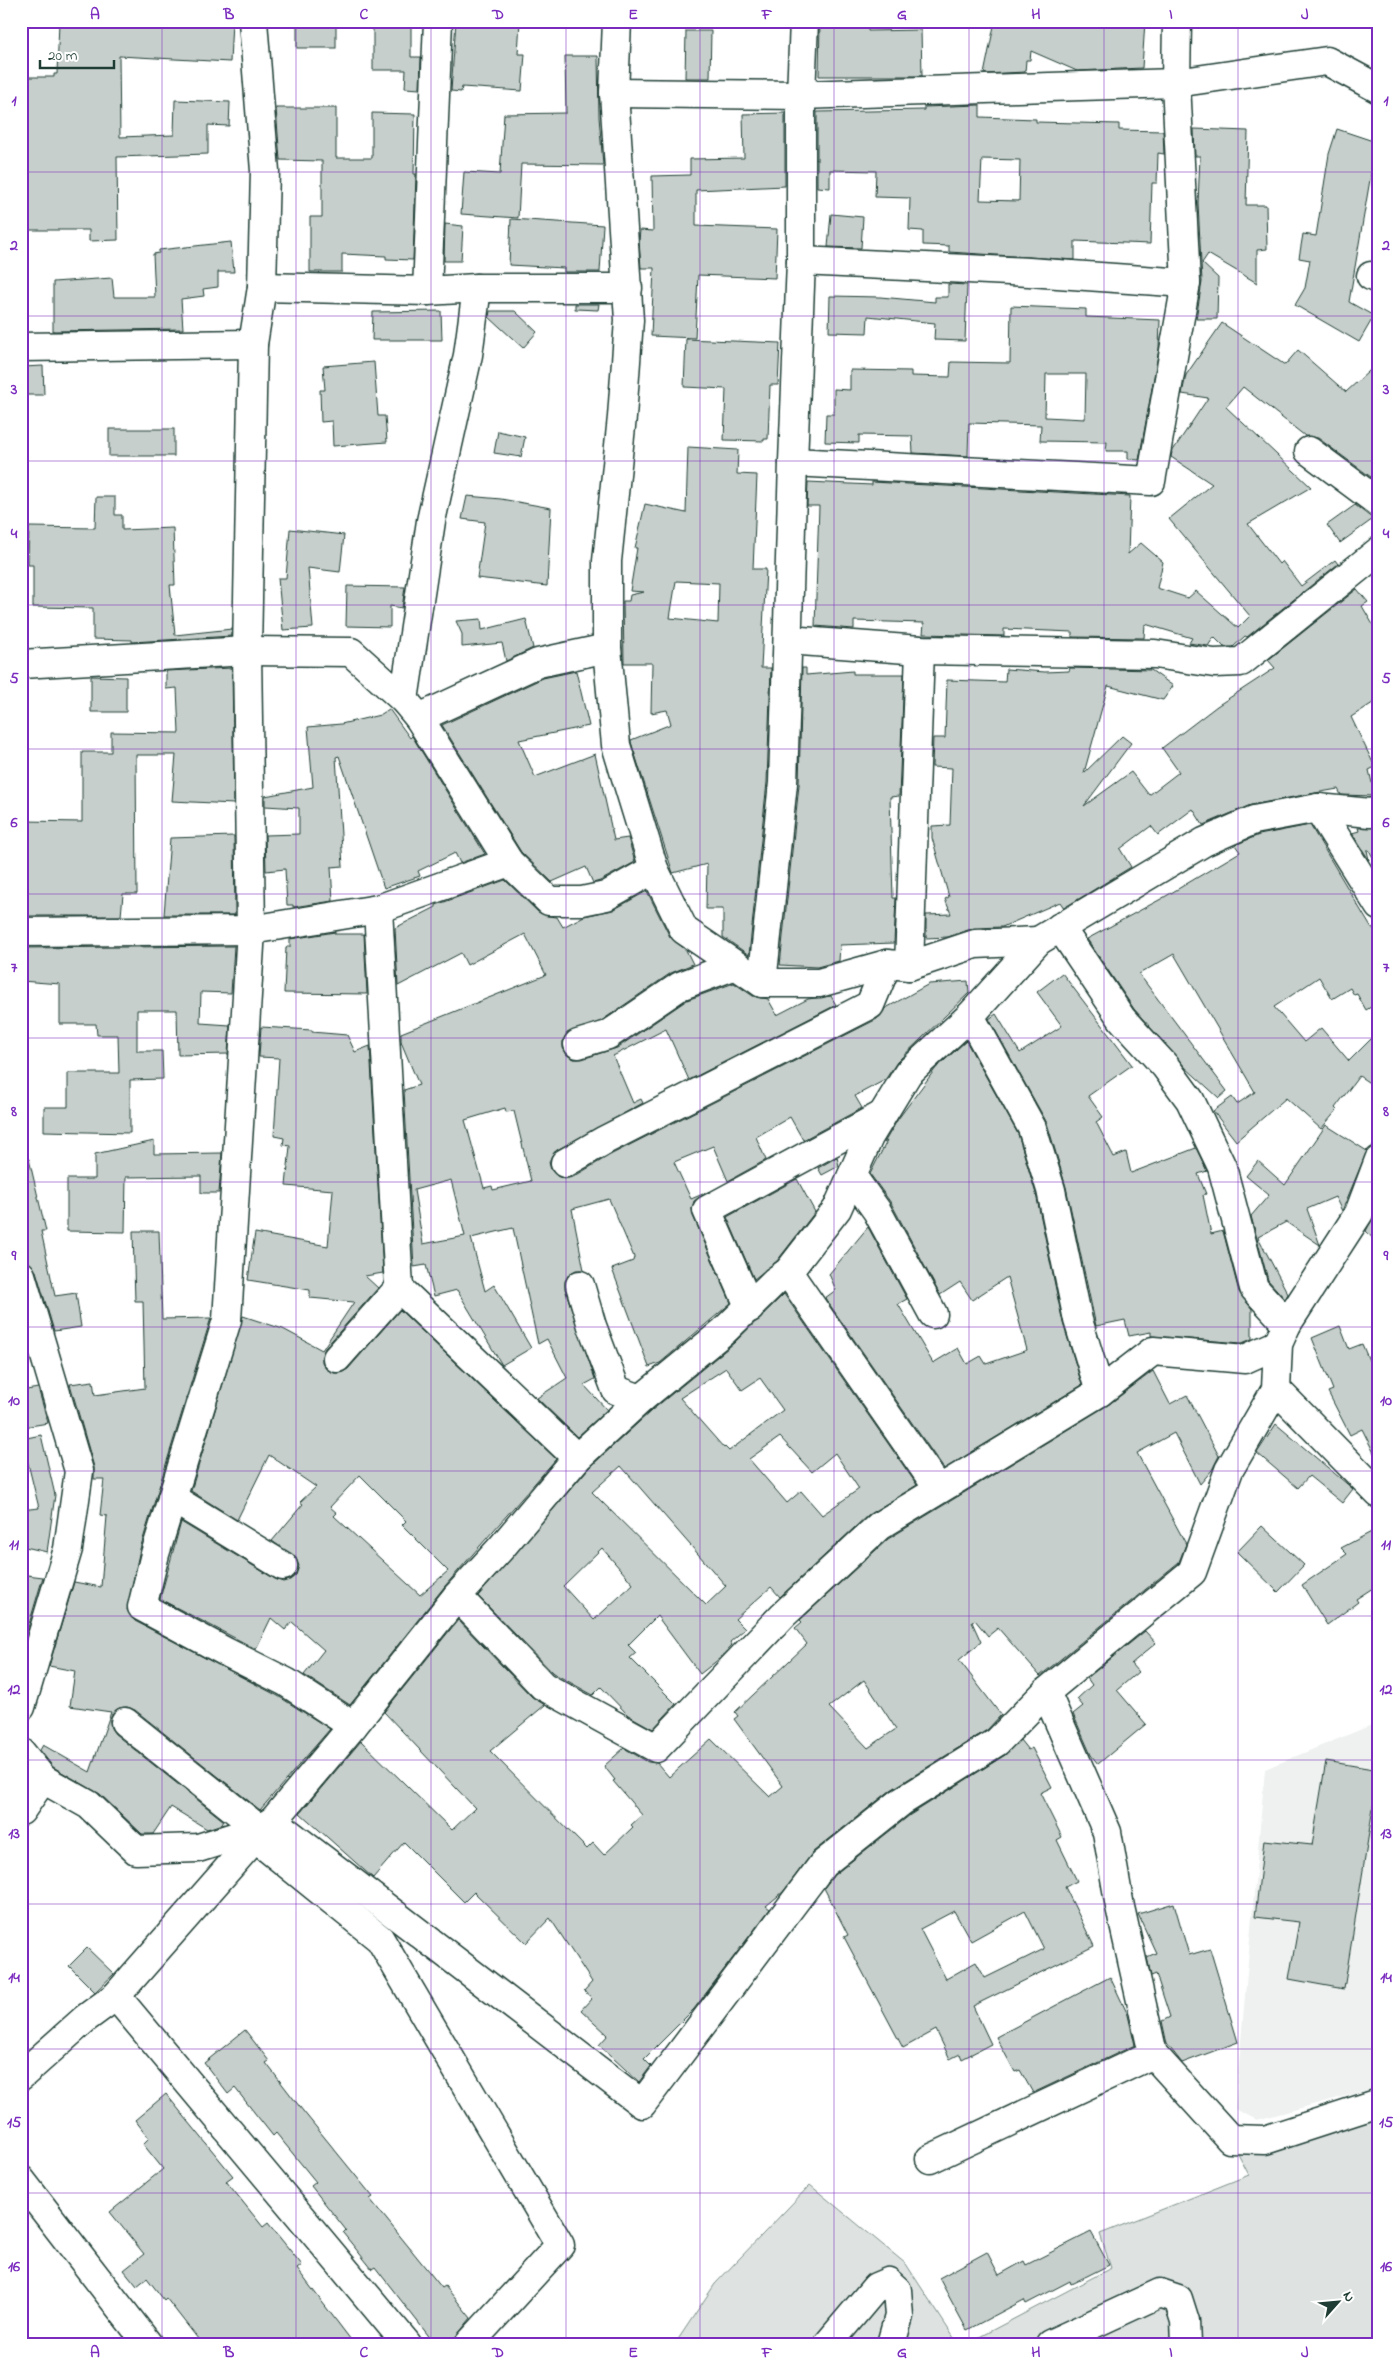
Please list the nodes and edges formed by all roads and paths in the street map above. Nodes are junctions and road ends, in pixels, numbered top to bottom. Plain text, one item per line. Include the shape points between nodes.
1 (253, 21) edge
2 (438, 21) edge
3 (617, 21) edge
4 (804, 21) edge
5 (1177, 21) edge
6 (1176, 83) junction
7 (1379, 89) edge
8 (614, 93) junction
9 (801, 95) junction
10 (802, 262) junction
11 (1186, 283) junction
12 (262, 287) junction
13 (477, 288) junction
14 (628, 288) junction
15 (427, 291) junction
16 (253, 344) junction
17 (21, 347) edge
18 (1309, 451) dead end
19 (793, 462) junction
20 (1379, 503) edge
21 (1379, 550) edge
22 (788, 640) junction
23 (607, 648) junction
24 (920, 650) junction
25 (246, 651) junction
26 (22, 662) edge
27 (411, 709) junction
28 (1318, 808) junction
29 (1379, 811) edge
30 (509, 862) junction
31 (654, 869) junction
32 (1379, 906) edge
33 (378, 909) junction
34 (1060, 927) junction
35 (251, 930) junction
36 (21, 932) edge
37 (1038, 941) junction
38 (736, 965) junction
39 (898, 965) junction
40 (762, 983) junction
41 (970, 1016) junction
42 (578, 1044) dead end
43 (882, 1115) junction
44 (1379, 1160) edge
45 (565, 1163) dead end
46 (852, 1176) junction
47 (788, 1272) junction
48 (21, 1274) edge
49 (580, 1285) dead end
50 (399, 1288) junction
51 (750, 1308) junction
52 (933, 1314) dead end
53 (27, 1322) edge
54 (1282, 1334) junction
55 (337, 1358) dead end
56 (1276, 1389) junction
57 (1100, 1392) junction
58 (641, 1399) junction
59 (577, 1458) junction
60 (938, 1488) junction
61 (1379, 1494) edge
62 (172, 1498) junction
63 (283, 1566) dead end
64 (457, 1596) junction
65 (1046, 1692) junction
66 (21, 1707) edge
67 (124, 1722) dead end
68 (353, 1726) junction
69 (21, 1752) edge
70 (43, 1780) junction
71 (21, 1810) edge
72 (263, 1830) junction
73 (116, 1996) junction
74 (1153, 2054) junction
75 (21, 2076) edge
76 (1379, 2103) edge
77 (930, 2159) dead end
78 (21, 2180) edge
79 (148, 2344) edge
80 (407, 2344) edge
81 (469, 2344) edge
82 (828, 2344) edge
83 (891, 2344) edge
84 (1050, 2344) edge
85 (1186, 2344) edge

1 - 12 street via 265,171
2 - 15 street
3 - 8 street
4 - 9 street
5 - 6 street
6 - 7 street via 1327,61
6 - 9 street
6 - 11 street
8 - 9 street
8 - 14 street
9 - 10 street
10 - 11 street
10 - 19 street
11 - 19 street via 1151,481
12 - 15 street
12 - 16 street
13 - 14 street
13 - 15 street
13 - 27 street via 468,355 431,521
14 - 23 street via 622,417 607,561
16 - 17 street
16 - 25 street
18 - 20 street
19 - 22 street
21 - 24 street via 1241,662 1214,663 1155,654
22 - 24 street
22 - 40 street via 783,783
23 - 27 street via 538,663
23 - 31 street via 616,746
24 - 39 street
25 - 26 street
25 - 27 street via 351,652
25 - 35 street
27 - 30 street
28 - 29 street
28 - 32 street
28 - 34 street via 1254,820 1204,842
30 - 31 street via 548,901 582,901 606,896
30 - 33 street
31 - 38 street via 684,930
33 - 35 street
33 - 50 street
34 - 37 street
34 - 54 street via 1122,1019 1165,1066 1190,1100 1222,1167 1254,1288
35 - 36 street
35 - 62 street via 227,1320
37 - 39 street via 974,944
37 - 41 street
38 - 40 street
38 - 42 street via 680,986 608,1035
39 - 40 street via 819,983
39 - 45 street via 870,1005
41 - 43 street via 908,1073
41 - 57 street via 1032,1128 1051,1190 1078,1320
43 - 46 street
43 - 51 street via 707,1210
44 - 54 street via 1359,1213
46 - 47 street via 837,1209
46 - 52 street via 877,1211
47 - 51 street
47 - 60 street
48 - 53 street
49 - 58 street via 616,1390
50 - 55 street
50 - 59 street
51 - 58 street
53 - 66 street via 79,1471 68,1549
54 - 56 street
54 - 57 street via 1245,1359 1153,1351
56 - 61 street
56 - 65 street via 1229,1470 1192,1572
57 - 60 street
58 - 59 street
59 - 64 street
60 - 64 street via 879,1526 783,1616 656,1748 543,1686
62 - 63 street
62 - 68 street via 142,1607 286,1682
64 - 68 street
65 - 72 street via 997,1742 901,1802 823,1864 642,2104
65 - 74 street via 1107,1832
67 - 72 street
68 - 72 street
69 - 70 street
70 - 71 street
70 - 72 street via 89,1805 136,1850 198,1848
72 - 73 street
72 - 81 street via 380,1939 560,2245
73 - 75 street
73 - 80 street
74 - 76 street via 1230,2139 1264,2140
74 - 77 street
78 - 79 street
82 - 83 street via 876,2286 888,2282 897,2290 899,2316
84 - 85 street via 1160,2293 1178,2300 1185,2320

